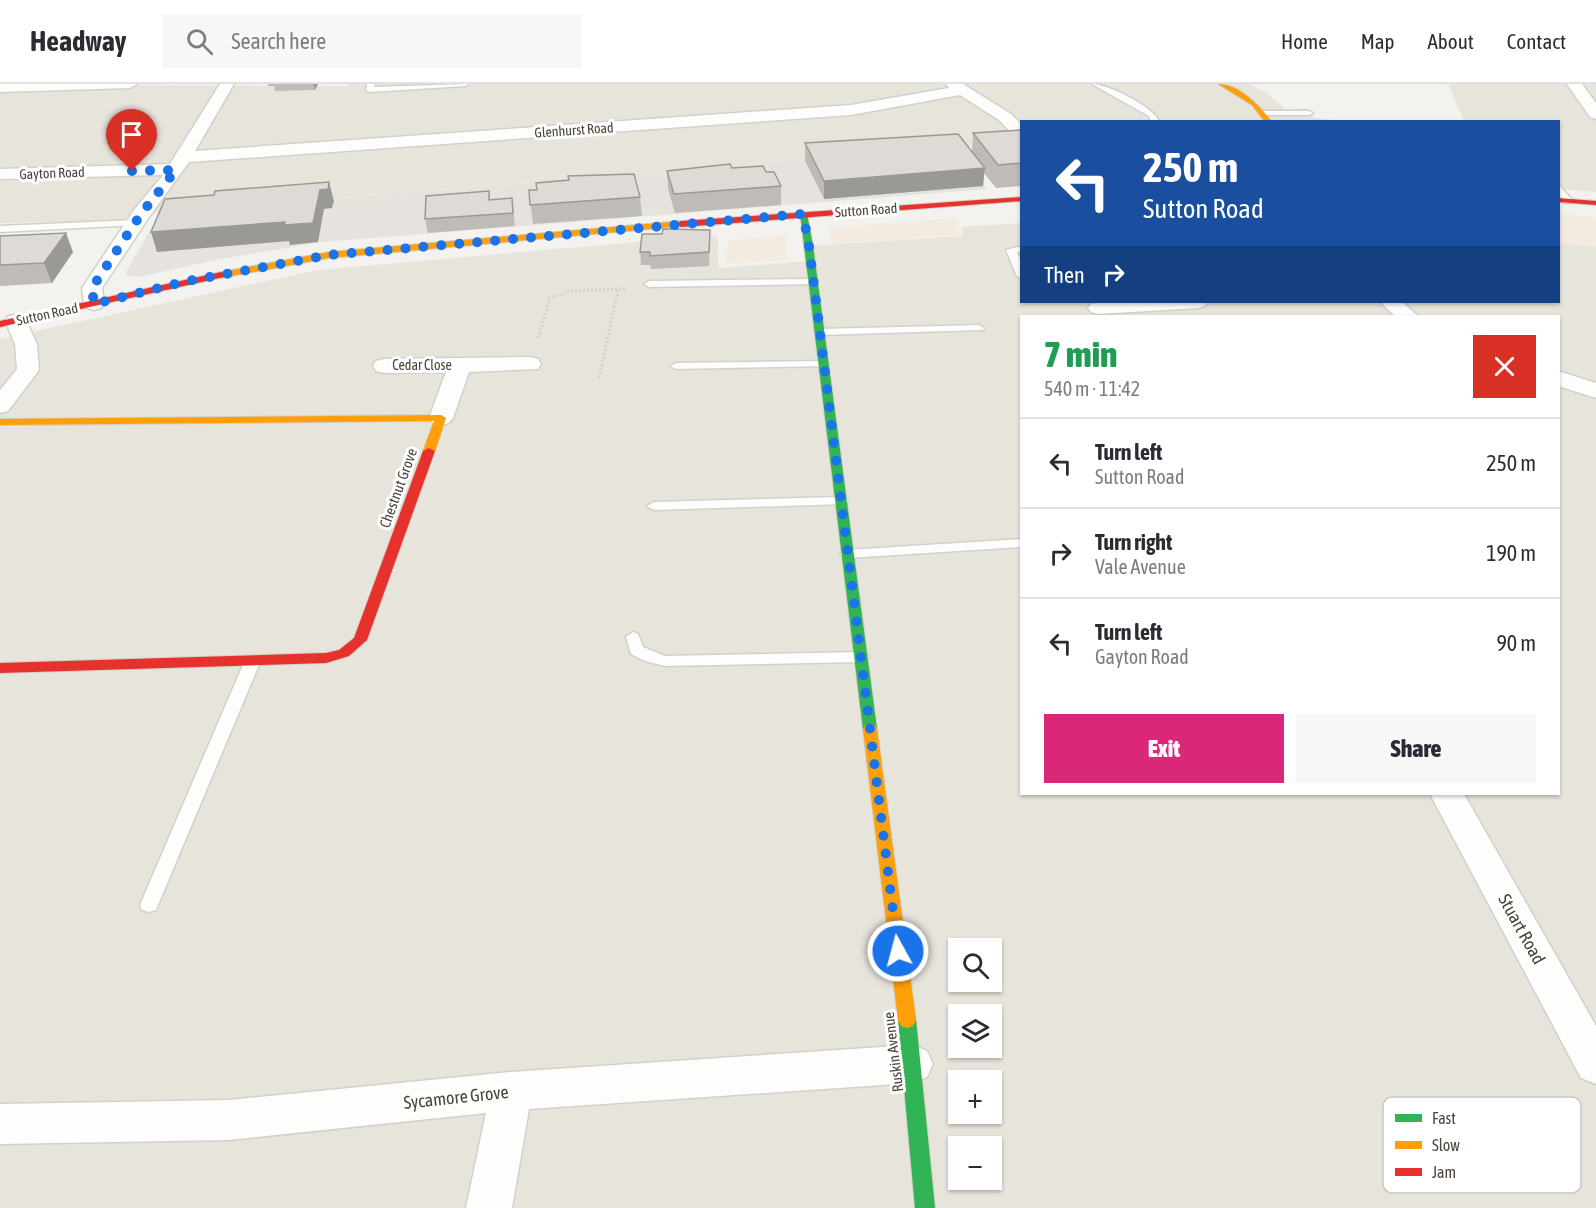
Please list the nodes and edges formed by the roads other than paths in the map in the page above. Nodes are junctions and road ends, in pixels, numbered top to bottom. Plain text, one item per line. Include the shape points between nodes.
1 (130, 84) edge
2 (227, 84) edge
3 (371, 84) edge
4 (465, 84) edge
5 (1096, 84) edge
6 (1221, 84) edge
7 (1574, 84) edge
8 (451, 85) edge
9 (0, 87) edge
10 (958, 87) edge
11 (1596, 114) edge
12 (1309, 117) edge
13 (1267, 118) edge
14 (1154, 120) edge
15 (1020, 133) edge
16 (180, 163) junction
17 (0, 174) edge
18 (1020, 199) edge
19 (1563, 200) edge
20 (1596, 204) edge
21 (803, 214) junction
22 (135, 223) junction
23 (0, 229) edge
24 (1020, 249) edge
25 (1020, 271) edge
26 (813, 282) junction
27 (649, 284) dead end
28 (1194, 303) edge
29 (1391, 303) edge
30 (94, 304) junction
31 (1098, 308) dead end
32 (1162, 311) edge
33 (1406, 315) edge
34 (8, 322) edge
35 (979, 328) dead end
36 (820, 332) junction
37 (530, 364) road end
38 (823, 364) junction
39 (460, 365) junction
40 (384, 366) dead end
41 (676, 366) dead end
42 (1560, 379) edge
43 (1596, 391) edge
44 (0, 406) edge
45 (441, 418) junction
46 (0, 422) edge
47 (841, 501) junction
48 (654, 506) dead end
49 (1020, 543) edge
50 (847, 554) junction
51 (633, 637) dead end
52 (861, 657) junction
53 (253, 660) junction
54 (0, 668) edge
55 (1448, 795) edge
56 (149, 905) dead end
57 (912, 1064) junction
58 (1596, 1065) edge
59 (511, 1091) junction
60 (0, 1124) edge
61 (489, 1208) edge
62 (925, 1208) edge

1 - 9 street
2 - 16 street
3 - 8 lane via 370,90
4 - 8 lane
5 - 14 lane via 1145,110
6 - 13 street
7 - 11 street
10 - 15 street via 1005,117
10 - 16 street, Glenhurst Road via 851,110
12 - 13 lane
16 - 17 street, Gayton Road
16 - 22 street
18 - 21 street, Sutton Road
19 - 20 street
21 - 26 street, Ruskin Avenue
21 - 30 street, Sutton Road via 329,255 188,281
22 - 23 lane
22 - 30 street via 92,288
24 - 25 lane via 1011,250
26 - 27 lane
26 - 36 street, Ruskin Avenue
28 - 32 street
29 - 33 street
30 - 34 street, Sutton Road
31 - 32 street
34 - 44 street via 26,344 28,370
35 - 36 lane
36 - 38 street, Ruskin Avenue
37 - 39 street, Cedar Close
38 - 41 lane
38 - 47 street, Ruskin Avenue
39 - 40 street, Cedar Close
39 - 45 street, Cedar Close
42 - 43 street
45 - 46 street
45 - 53 street, Chestnut Grove via 360,640 344,653 326,658
47 - 48 lane
47 - 50 street, Ruskin Avenue
49 - 50 lane
50 - 52 street, Ruskin Avenue
51 - 52 lane via 636,650 665,661
52 - 57 street, Ruskin Avenue
53 - 54 street, Chestnut Grove
53 - 56 lane
55 - 58 street, Stuart Road
57 - 59 street, Sycamore Grove
57 - 62 street, Ruskin Avenue
59 - 60 street, Sycamore Grove via 229,1120
59 - 61 street

